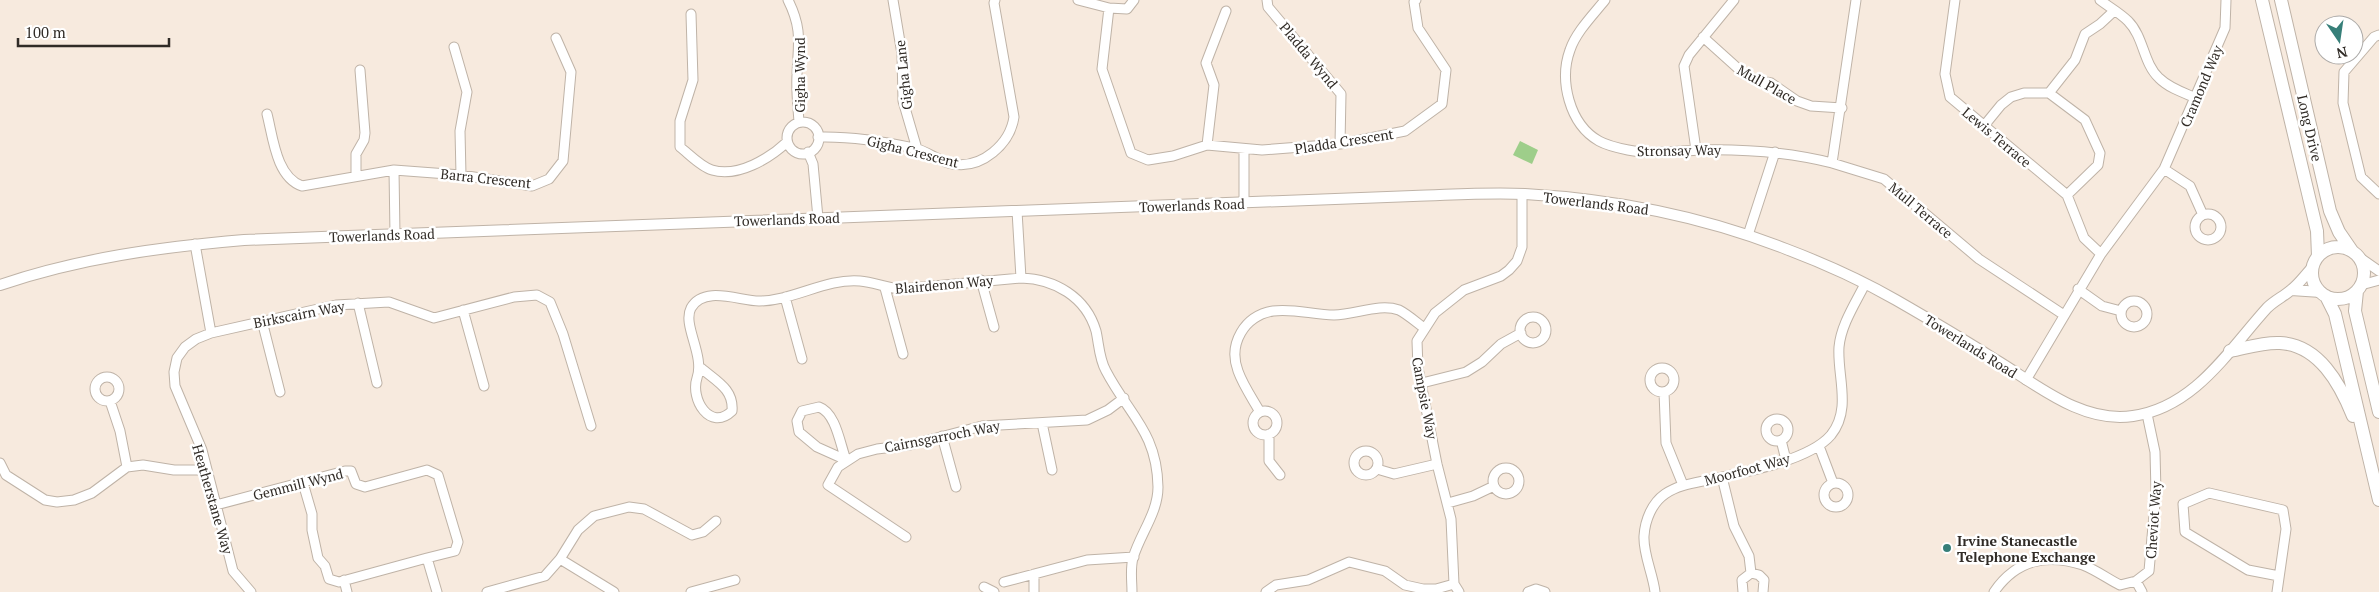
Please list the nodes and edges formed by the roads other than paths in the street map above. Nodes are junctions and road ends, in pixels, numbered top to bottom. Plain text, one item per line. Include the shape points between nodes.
1 (788, 0) edge
2 (893, 0) edge
3 (995, 0) edge
4 (1078, 0) edge
5 (1134, 0) edge
6 (1267, 0) edge
7 (1416, 0) edge
8 (1605, 0) edge
9 (1734, 0) edge
10 (1856, 0) edge
11 (1955, 0) edge
12 (2100, 0) edge
13 (2226, 0) edge
14 (2262, 0) edge
15 (2282, 0) edge
16 (1109, 8) junction
17 (1226, 10) dead end
18 (2114, 11) junction
19 (692, 14) dead end
20 (2379, 35) edge
21 (1703, 37) junction
22 (556, 38) dead end
23 (454, 47) dead end
24 (360, 70) dead end
25 (2049, 93) junction
26 (2196, 98) junction
27 (1842, 108) junction
28 (267, 114) dead end
29 (799, 122) junction
30 (1983, 126) junction
31 (818, 137) junction
32 (787, 142) junction
33 (1340, 144) junction
34 (1207, 146) junction
35 (917, 149) junction
36 (1244, 149) junction
37 (1696, 150) junction
38 (808, 152) junction
39 (1775, 152) junction
40 (1832, 163) junction
41 (2164, 169) junction
42 (394, 170) junction
43 (356, 175) junction
44 (461, 175) junction
45 (1522, 194) junction
46 (2379, 194) edge
47 (2067, 195) junction
48 (1244, 203) junction
49 (1018, 211) junction
50 (2203, 215) dead end
51 (818, 218) junction
52 (395, 235) junction
53 (1748, 235) junction
54 (195, 244) junction
55 (2101, 254) junction
56 (2356, 254) junction
57 (2318, 256) junction
58 (2312, 268) junction
59 (2379, 271) edge
60 (1021, 278) junction
61 (981, 280) junction
62 (2379, 280) edge
63 (1865, 284) junction
64 (0, 286) edge
65 (885, 288) junction
66 (2359, 288) junction
67 (2078, 289) junction
68 (2291, 290) junction
69 (2323, 294) junction
70 (785, 297) junction
71 (358, 303) junction
72 (463, 310) junction
73 (2121, 311) dead end
74 (2064, 315) junction
75 (262, 321) junction
76 (994, 327) dead end
77 (1424, 328) junction
78 (211, 333) junction
79 (1520, 334) dead end
80 (2230, 351) junction
81 (903, 354) dead end
82 (802, 359) dead end
83 (701, 368) junction
84 (2026, 380) junction
85 (377, 384) dead end
86 (1422, 384) junction
87 (484, 386) dead end
88 (280, 392) dead end
89 (1664, 392) dead end
90 (1124, 398) junction
91 (110, 401) dead end
92 (1260, 412) junction
93 (2379, 412) edge
94 (2147, 414) junction
95 (1042, 423) junction
96 (591, 426) dead end
97 (1269, 434) junction
98 (942, 436) junction
99 (1781, 440) dead end
100 (1819, 446) junction
101 (2369, 456) junction
102 (846, 460) junction
103 (1786, 460) junction
104 (0, 463) edge
105 (1437, 464) junction
106 (127, 467) junction
107 (1377, 468) dead end
108 (206, 470) junction
109 (1052, 470) dead end
110 (1280, 475) dead end
111 (1722, 477) junction
112 (303, 483) junction
113 (1833, 483) dead end
114 (1683, 485) junction
115 (1494, 486) dead end
116 (956, 487) dead end
117 (2379, 500) edge
118 (1448, 503) junction
119 (216, 505) junction
120 (716, 521) dead end
121 (906, 536) dead end
122 (1134, 557) junction
123 (427, 558) junction
124 (560, 559) junction
125 (1751, 573) junction
126 (1034, 574) junction
127 (2279, 576) junction
128 (344, 580) junction
129 (735, 580) dead end
130 (2136, 581) junction
131 (1004, 582) dead end
132 (984, 587) dead end
133 (1456, 588) edge
134 (251, 592) edge
135 (347, 592) edge
136 (437, 592) edge
137 (487, 592) edge
138 (614, 592) edge
139 (691, 592) edge
140 (994, 592) edge
141 (1034, 592) edge
142 (1132, 592) edge
143 (1266, 592) edge
144 (1528, 592) edge
145 (1545, 592) edge
146 (1655, 592) edge
147 (1743, 592) edge
148 (1763, 592) edge
149 (1994, 592) edge
150 (2142, 592) edge
151 (2277, 592) edge

1 - 29 street, Gigha Wynd via 799,29
2 - 35 street, Gigha Lane via 902,54 903,101
3 - 35 street, Gigha Crescent via 1014,117 1010,134 995,151 976,163 954,164 937,160
4 - 16 street
5 - 16 street via 1127,9
6 - 33 street, Pladda Wynd via 1268,7 1341,94
7 - 33 street, Pladda Crescent via 1418,28 1446,70 1442,104 1405,131
8 - 37 street, Stronsay Way via 1572,43 1566,66 1566,89 1585,131 1598,141 1630,151
9 - 21 street
10 - 27 street
11 - 30 street, Lewis Terrace via 1946,86 1950,97
12 - 18 street
13 - 26 street, Cramond Way via 2225,28
14 - 57 main road, Long Drive via 2317,231
15 - 56 main road, Long Drive via 2330,211 2339,232
16 - 34 street via 1102,69 1131,153 1148,160
17 - 34 street via 1206,63 1214,85
18 - 25 street via 2085,34 2074,60
18 - 26 street via 2129,22 2141,40 2158,78
19 - 32 street via 693,80 680,121 680,147 711,170 722,172 741,170 774,154
20 - 46 street via 2374,36 2344,72 2342,103 2361,177
21 - 27 street, Mull Place via 1743,73 1771,83 1797,102
21 - 37 street via 1684,66
22 - 44 street, Barra Crescent via 571,72 563,161 549,179 532,186
23 - 44 street via 467,98 460,131
24 - 43 street via 365,133 356,154
25 - 30 street via 2024,93 2011,97
25 - 47 street via 2085,120 2100,153 2098,165
26 - 41 street, Cramond Way
27 - 40 street
28 - 43 street, Barra Crescent via 281,165 295,183 310,186
29 - 31 street, Gigha Wynd via 813,125
29 - 32 street, Gigha Wynd via 789,129
30 - 47 street, Lewis Terrace
31 - 35 street, Gigha Crescent via 862,138
31 - 38 street via 816,146
32 - 38 street via 796,152
33 - 36 street, Pladda Crescent via 1296,149
34 - 36 street, Pladda Crescent
36 - 48 street
37 - 39 street, Stronsay Way
38 - 51 street via 813,164
39 - 40 street, Stronsay Way
39 - 53 street
40 - 74 street, Mull Terrace via 1884,178 1979,259
41 - 50 street via 2190,186
41 - 55 street, Cramond Way
42 - 43 street, Barra Crescent
42 - 44 street, Barra Crescent
42 - 52 street
45 - 48 street, Towerlands Road
45 - 53 street, Towerlands Road via 1642,207
45 - 77 street, Campsie Way via 1522,246 1517,261 1500,276 1464,290 1435,313
47 - 55 street, Lewis Terrace via 2084,238
48 - 49 street, Towerlands Road
49 - 51 street, Towerlands Road
49 - 60 street
51 - 52 street, Towerlands Road
52 - 54 street, Towerlands Road
53 - 63 street, Towerlands Road
54 - 64 street, Towerlands Road via 88,260
54 - 78 street
55 - 67 street, Cramond Way
56 - 57 main road via 2338,246
56 - 59 street
56 - 66 main road via 2364,271
57 - 58 main road
58 - 68 street, Towerlands Road
58 - 69 main road via 2315,285
60 - 61 street, Blairdenon Way
60 - 90 street, Blairdenon Way via 1041,279 1059,286 1082,305 1094,327 1105,370
61 - 65 street, Blairdenon Way
61 - 76 street
62 - 66 street
63 - 84 street, Towerlands Road
63 - 100 street, Moorfoot Way via 1843,329 1839,346 1843,396 1840,418 1832,434
65 - 70 street, Blairdenon Way via 860,281
65 - 81 street
66 - 69 main road via 2345,298
66 - 93 main road via 2356,311
67 - 73 street via 2102,306
67 - 74 street, Cramond Way
68 - 69 street
68 - 80 street, Towerlands Road via 2270,306
69 - 101 main road via 2335,314
70 - 82 street
70 - 83 street, Blairdenon Way via 759,301 720,294 697,300 688,317
71 - 72 street, Birkscairn Way via 389,302 434,318
71 - 75 street, Birkscairn Way
71 - 85 street
72 - 87 street
72 - 96 street, Birkscairn Way via 514,296 537,295 550,302 564,334
74 - 84 street, Cramond Way
75 - 78 street, Birkscairn Way
75 - 88 street
77 - 86 street, Campsie Way via 1417,341 1416,356
77 - 92 street via 1399,310 1384,308 1334,315 1274,311 1258,316 1247,322 1240,332 1235,358 1238,371
78 - 108 street, Heatherstane Way via 186,347 176,358 174,372 175,386 202,450
79 - 86 street via 1501,344 1466,372
80 - 94 street, Towerlands Road via 2200,384 2165,407
80 - 101 main road via 2279,343 2294,345 2311,355 2330,371 2345,397
83 - 83 street, Blairdenon Way via 728,391 733,400 732,411 725,418 710,416 696,398 694,387
84 - 94 street, Towerlands Road via 2068,403 2100,415 2130,417
86 - 105 street, Campsie Way
89 - 114 street via 1666,443
90 - 95 street, Cairnsgarroch Way via 1087,420
90 - 122 street, Blairdenon Way via 1147,436 1156,460 1158,488
91 - 106 street
92 - 97 street via 1253,419 1253,427 1260,434
92 - 97 street via 1268,411 1276,419 1276,427
94 - 130 street, Cheviot Way via 2156,452 2156,492 2149,571
95 - 98 street, Cairnsgarroch Way via 982,426
95 - 109 street
97 - 110 street via 1269,461
98 - 102 street, Cairnsgarroch Way via 910,445 877,449
98 - 116 street
99 - 103 street
100 - 103 street, Moorfoot Way
100 - 113 street
101 - 117 main road
102 - 102 street via 817,448 802,437 796,426 802,411 819,407 827,412
102 - 121 street via 832,475 828,485
103 - 111 street, Moorfoot Way
104 - 106 street via 6,476 45,500 57,502 92,493
105 - 107 street via 1394,474
105 - 118 street, Campsie Way
106 - 108 street via 143,465 174,470
108 - 119 street, Heatherstane Way
111 - 114 street, Moorfoot Way
111 - 125 street via 1734,526 1748,556
112 - 119 street, Gemmill Wynd
112 - 123 street, Gemmill Wynd via 350,471 356,484 365,487 427,470 435,472 458,542 455,551
112 - 128 street, Gemmill Wynd via 312,514 318,558 329,579
114 - 146 street, Moorfoot Way via 1661,497 1649,515 1644,537
115 - 118 street
118 - 133 street, Campsie Way
119 - 134 street, Heatherstane Way via 233,571
120 - 124 street via 703,532 692,535 644,509 629,507 594,516 578,530
122 - 126 street via 1087,560
122 - 142 street, Blairdenon Way
123 - 128 street, Gemmill Wynd
123 - 136 street
124 - 137 street via 545,576
124 - 138 street
125 - 147 street via 1742,580
125 - 148 street via 1764,580
126 - 131 street
126 - 141 street
127 - 127 street via 2286,529 2283,510 2209,493 2183,504 2185,532 2248,570
127 - 151 street
128 - 135 street
129 - 139 street
130 - 149 street via 2120,585 2083,566 2041,560 2023,564
130 - 150 street
132 - 140 street
133 - 143 street via 1423,589 1405,585 1385,571 1349,562 1308,580 1276,586
144 - 145 street via 1536,589

